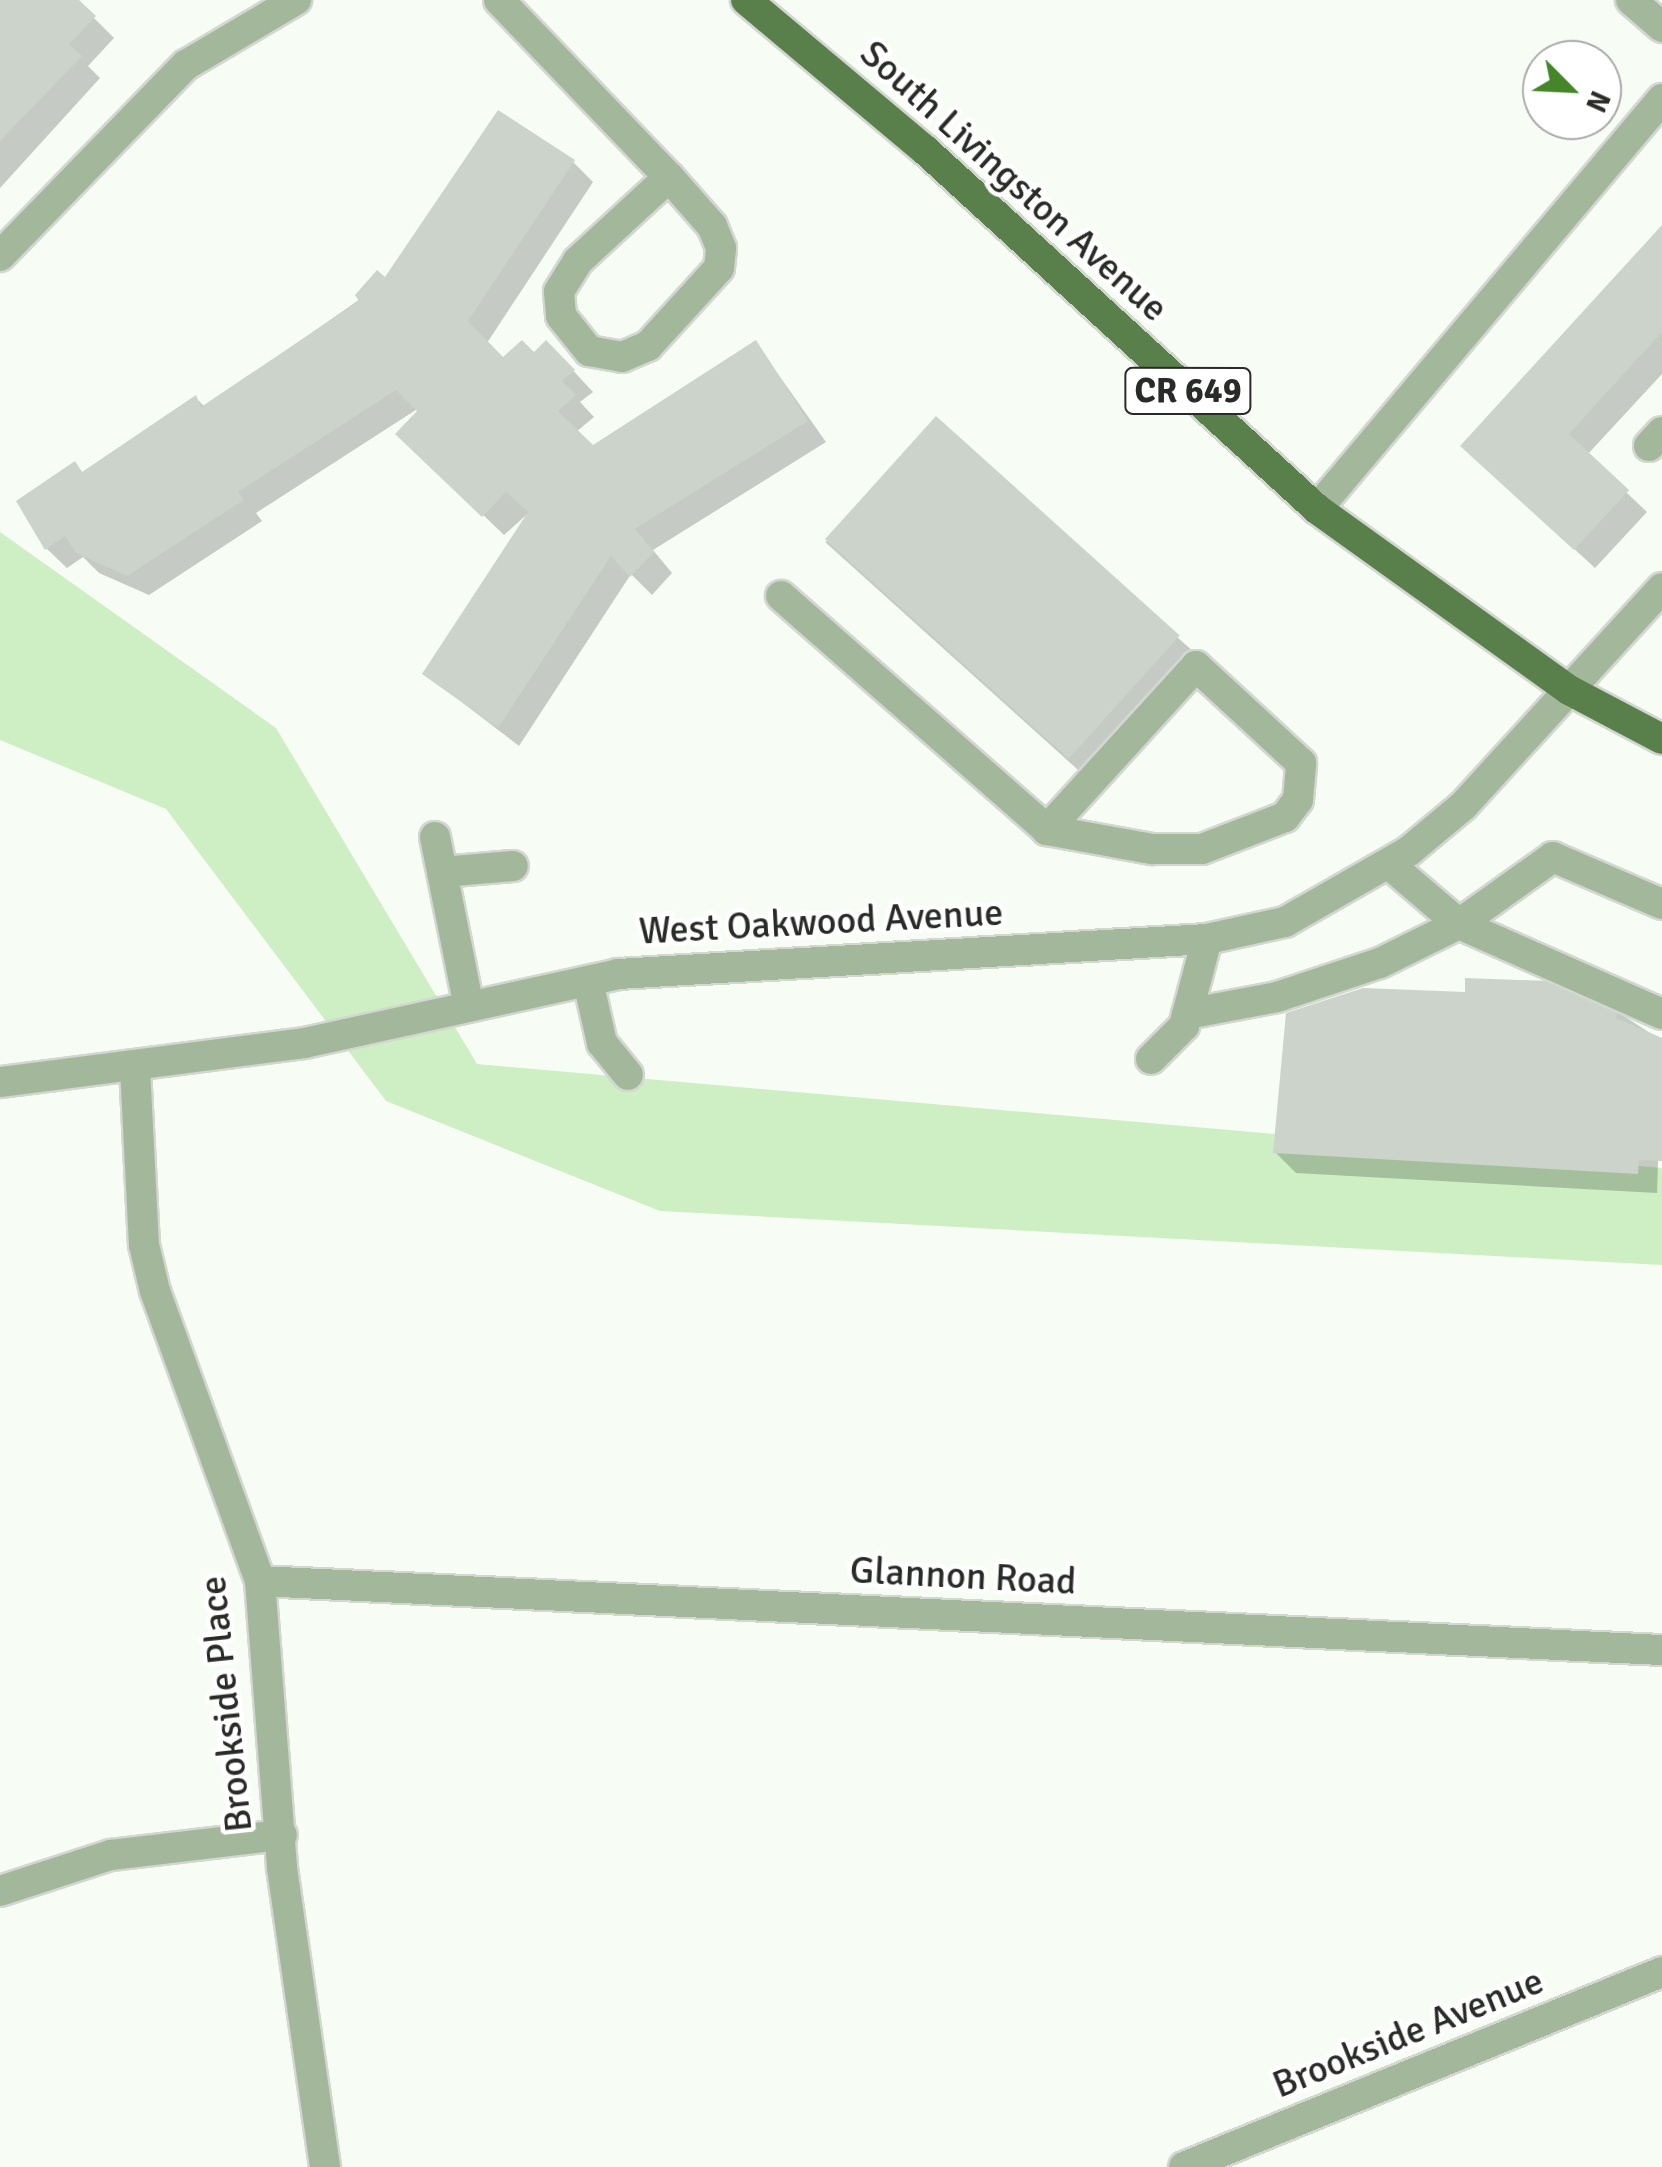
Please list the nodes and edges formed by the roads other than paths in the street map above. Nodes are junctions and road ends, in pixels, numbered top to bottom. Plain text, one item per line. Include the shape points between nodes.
1 (296, 0) edge
2 (499, 0) edge
3 (746, 0) edge
4 (1631, 0) edge
5 (1662, 27) edge
6 (1662, 99) edge
7 (669, 177) junction
8 (0, 256) edge
9 (1317, 509) junction
10 (1662, 588) edge
11 (781, 596) dead end
12 (1569, 690) junction
13 (1662, 738) edge
14 (1047, 830) junction
15 (434, 837) dead end
16 (1389, 864) junction
17 (513, 866) dead end
18 (442, 872) junction
19 (1662, 904) edge
20 (1459, 924) junction
21 (1207, 940) junction
22 (588, 981) junction
23 (469, 1007) junction
24 (1187, 1014) junction
25 (1662, 1014) edge
26 (1151, 1059) dead end
27 (135, 1068) junction
28 (628, 1075) dead end
29 (0, 1082) edge
30 (260, 1582) junction
31 (1662, 1650) edge
32 (282, 1835) junction
33 (0, 1891) edge
34 (1662, 1972) edge
35 (325, 2167) edge
36 (1184, 2167) edge

1 - 8 street via 186,65
2 - 7 street
3 - 9 main road, South Livingston Avenue / CR 649 via 925,150
4 - 5 street
6 - 9 street
7 - 7 street via 578,261 559,292 561,316 589,351 622,357 648,346 719,268 721,248 712,226
9 - 12 main road, South Livingston Avenue / CR 649
10 - 12 street, West Oakwood Avenue
11 - 14 street
12 - 13 main road, South Livingston Avenue / CR 649
12 - 16 street, West Oakwood Avenue via 1463,806
14 - 14 street via 1152,849 1202,849 1285,817 1298,800 1301,763 1196,666
15 - 18 street
16 - 20 street
16 - 21 street, West Oakwood Avenue via 1286,922
17 - 18 street
18 - 23 street
19 - 20 street via 1553,857
20 - 24 street via 1380,964 1277,997
20 - 25 street
21 - 22 street, West Oakwood Avenue via 618,974
21 - 24 street
22 - 23 street, West Oakwood Avenue
22 - 28 street via 602,1043
23 - 27 street, West Oakwood Avenue via 306,1043
24 - 26 street via 1184,1026
27 - 29 street, West Oakwood Avenue
27 - 30 street, Brookside Place via 144,1245 154,1291
30 - 31 street, Glannon Road
30 - 32 street, Brookside Place
32 - 33 street via 111,1855
32 - 35 street, Brookside Place
34 - 36 street, Brookside Avenue

